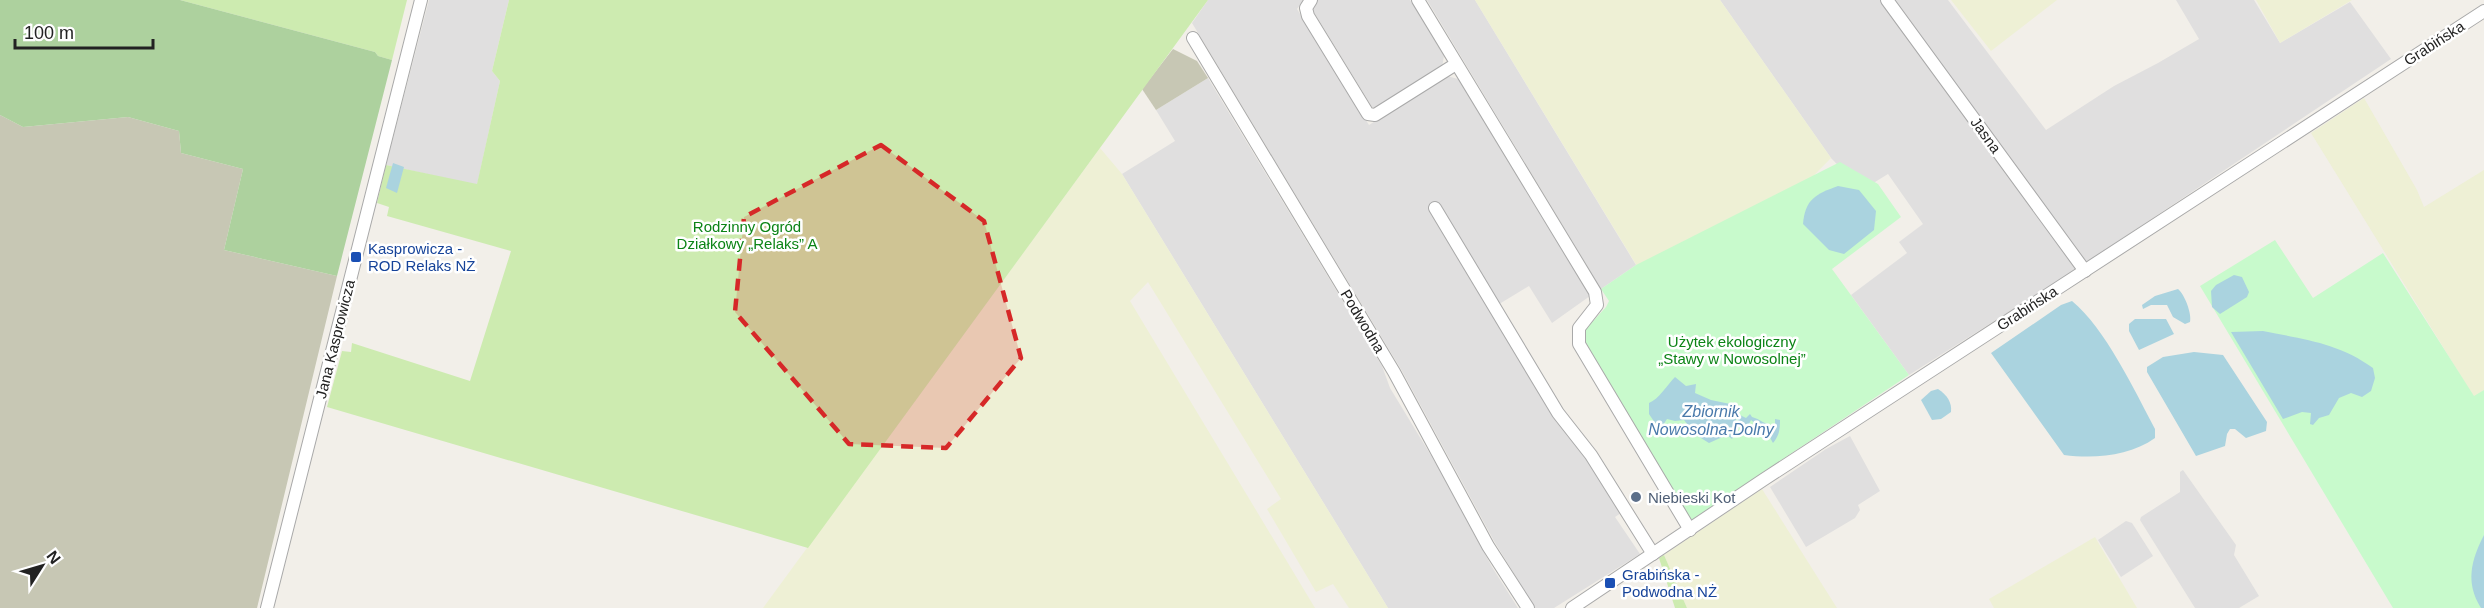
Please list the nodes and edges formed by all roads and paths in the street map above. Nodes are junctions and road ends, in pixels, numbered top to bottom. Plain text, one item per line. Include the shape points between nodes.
1 (421, 0) edge
2 (1311, 0) edge
3 (1418, 0) edge
4 (1887, 0) edge
5 (2484, 11) edge
6 (1193, 38) dead end
7 (1456, 64) junction
8 (1435, 208) dead end
9 (2085, 271) junction
10 (1690, 530) junction
11 (1653, 554) junction
12 (267, 608) edge
13 (1528, 608) edge
14 (1572, 608) edge

1 - 12 street, Jana Kasprowicza
2 - 7 street via 1306,8 1308,16 1368,114 1375,115
3 - 7 street
4 - 9 street, Jasna
5 - 9 street, Grabińska
6 - 13 street, Podwodna via 1394,372 1492,553
7 - 10 street via 1595,292 1597,304 1579,328 1579,344
8 - 11 street via 1558,413 1592,455
9 - 10 street, Grabińska
10 - 11 street, Grabińska
11 - 14 street, Grabińska

